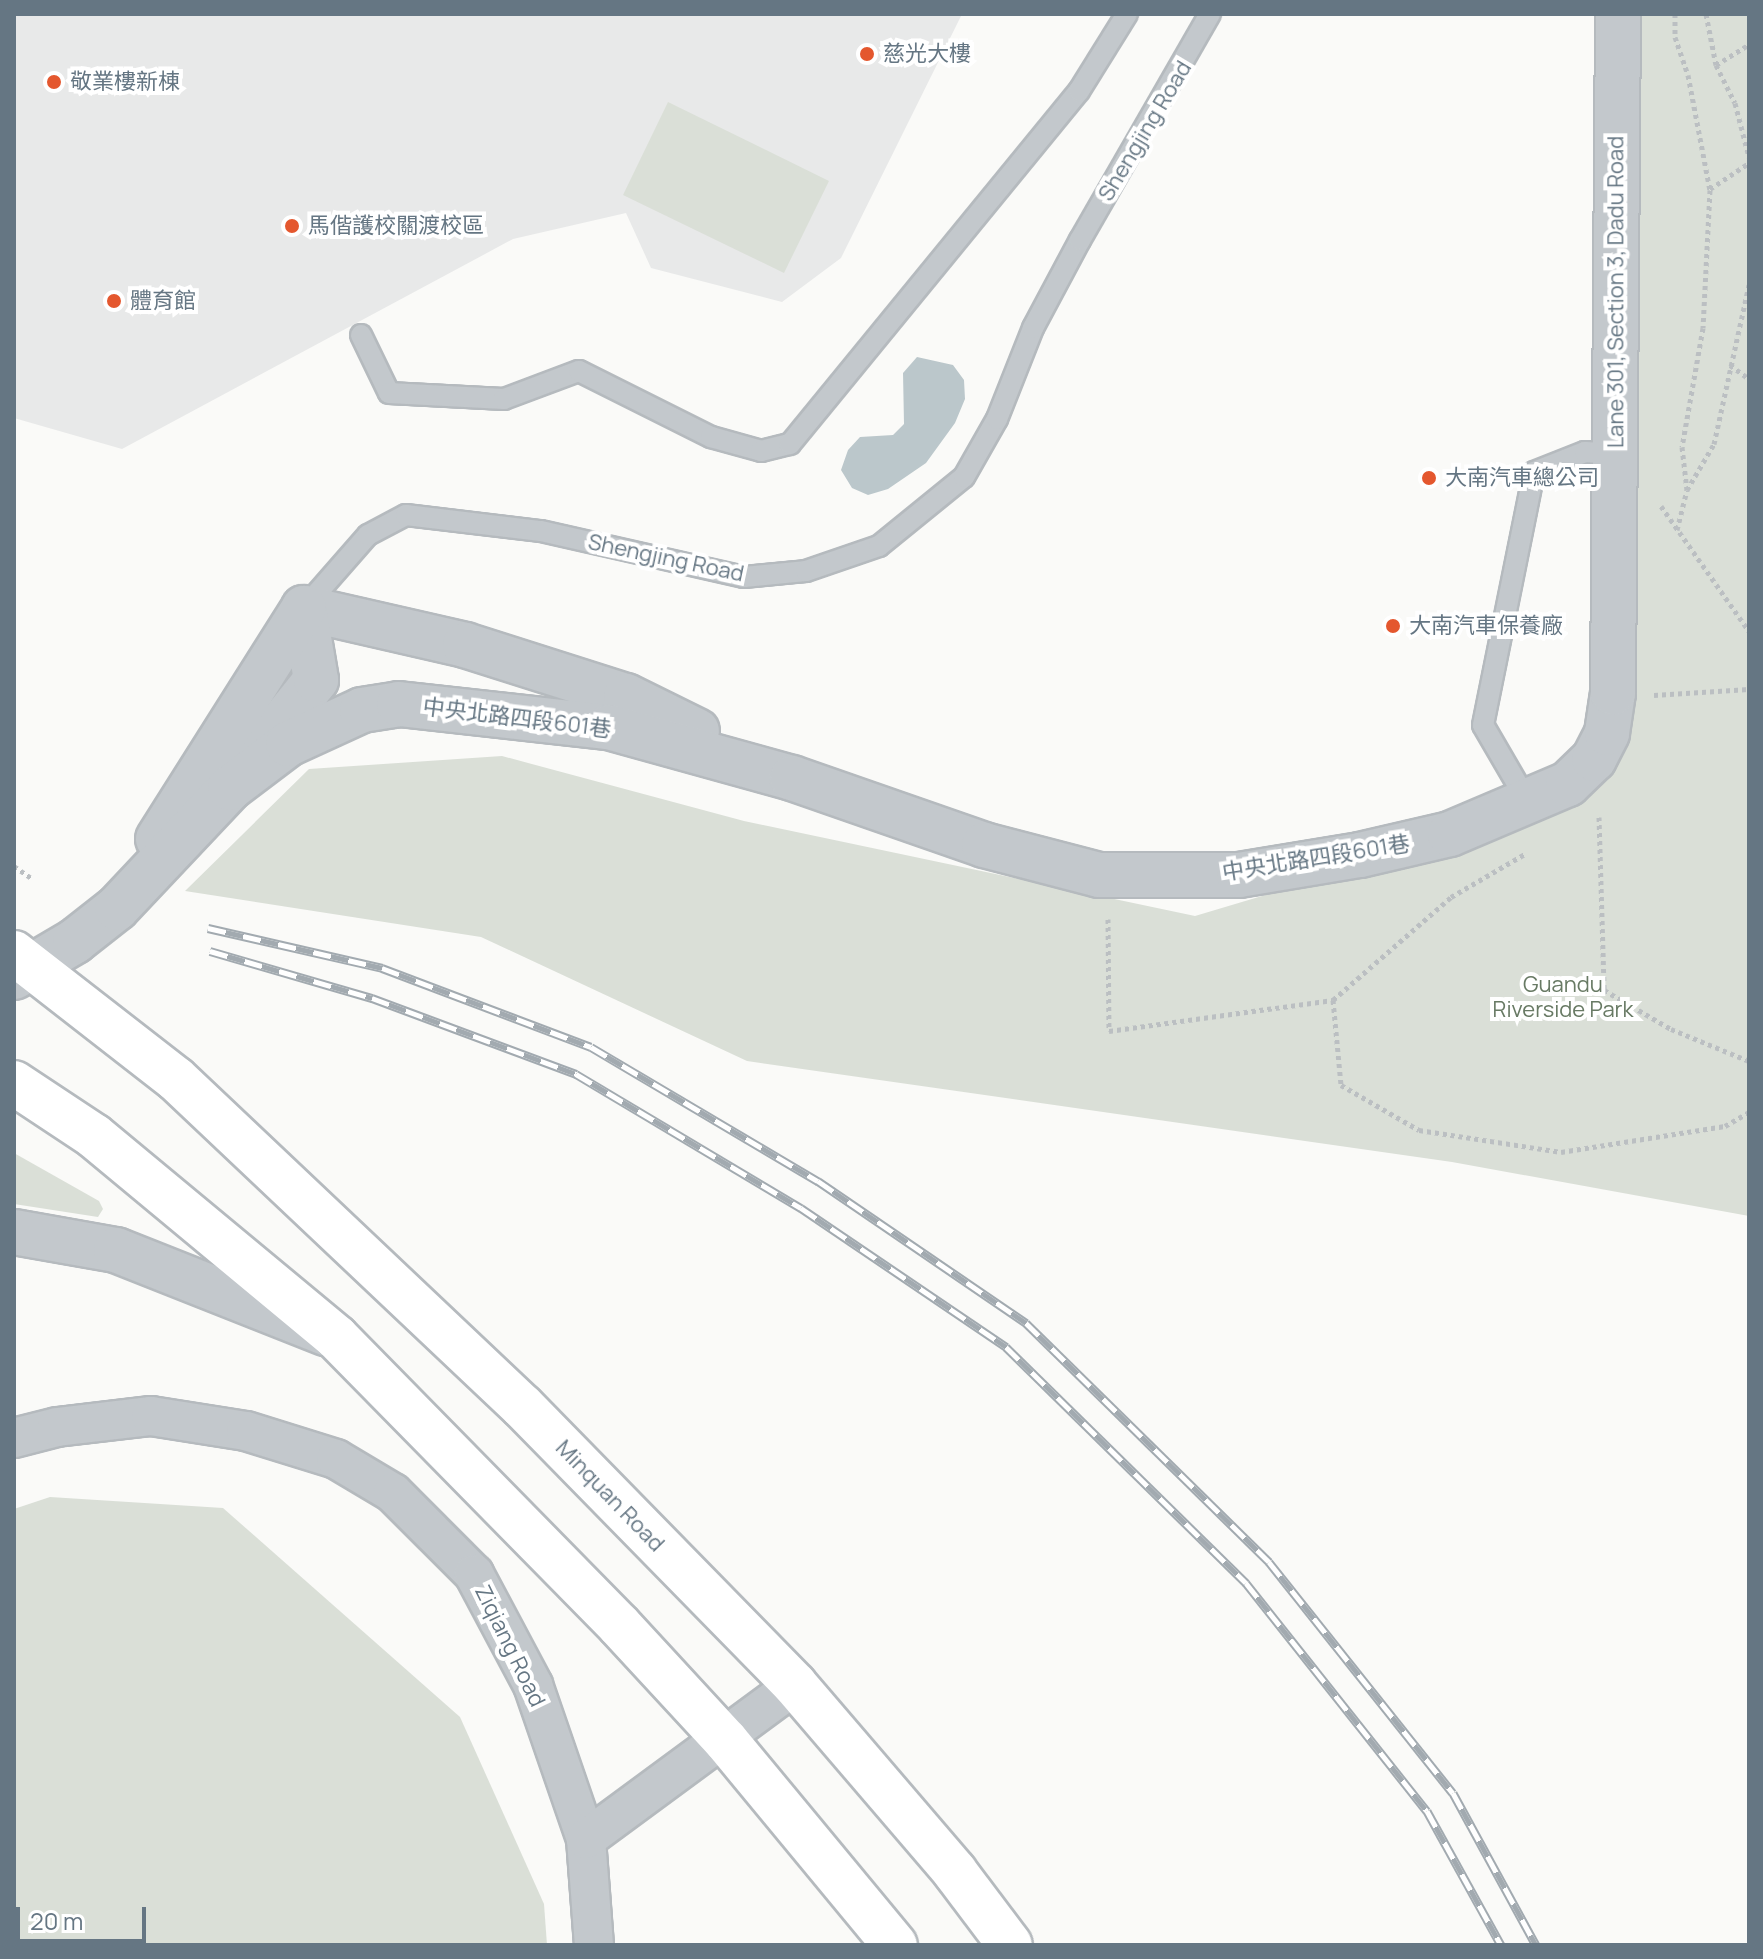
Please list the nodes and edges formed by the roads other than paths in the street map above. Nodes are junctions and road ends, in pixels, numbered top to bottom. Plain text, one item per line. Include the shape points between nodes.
1 (1127, 14) edge
2 (1210, 14) edge
3 (1618, 14) edge
4 (361, 335) dead end
5 (1615, 454) junction
6 (304, 608) junction
7 (1594, 759) joint
8 (792, 778) junction
9 (230, 788) junction
10 (1529, 804) junction
11 (117, 908) junction
12 (21, 965) edge
13 (14, 1083) edge
14 (14, 1232) edge
15 (336, 1337) junction
16 (14, 1438) edge
17 (795, 1685) junction
18 (726, 1741) junction
19 (586, 1839) junction
20 (594, 1945) edge
21 (895, 1945) edge
22 (1010, 1945) edge

1 - 4 lane via 1079,91 790,444 761,451 711,437 579,371 504,399 389,393
2 - 6 lane, Shengjing Road via 1033,328 997,419 964,477 879,546 806,571 744,577 541,531 406,515 368,535
3 - 5 street, Lane 301, Section 3, Dadu Road
5 - 7 street, Lane 301, Section 3, Dadu Road via 1613,693 1607,733
5 - 10 lane via 1585,452 1534,472 1483,725
6 - 8 street, 中央北路四段601巷 via 465,645 626,696
6 - 9 street via 316,680
6 - 11 street, Shengjing Road via 192,779
7 - 10 street, 中央北路四段601巷 via 1568,784
8 - 9 street, 中央北路四段601巷 via 608,727 399,704 362,710 288,744
8 - 10 street, 中央北路四段601巷 via 984,845 1107,875 1239,875 1360,855 1450,834
9 - 11 street, 中央北路四段601巷
11 - 12 street
12 - 17 main road, Minquan Road via 176,1079 522,1406
13 - 15 main road via 94,1136
14 - 15 street via 116,1250
15 - 18 main road via 609,1614
16 - 19 street, Ziqiang Road via 57,1427 151,1416 246,1431 336,1459 393,1493 474,1574 533,1685
17 - 18 street
17 - 22 main road, Minquan Road via 955,1872
18 - 19 street
18 - 21 main road
19 - 20 street, Ziqiang Road

